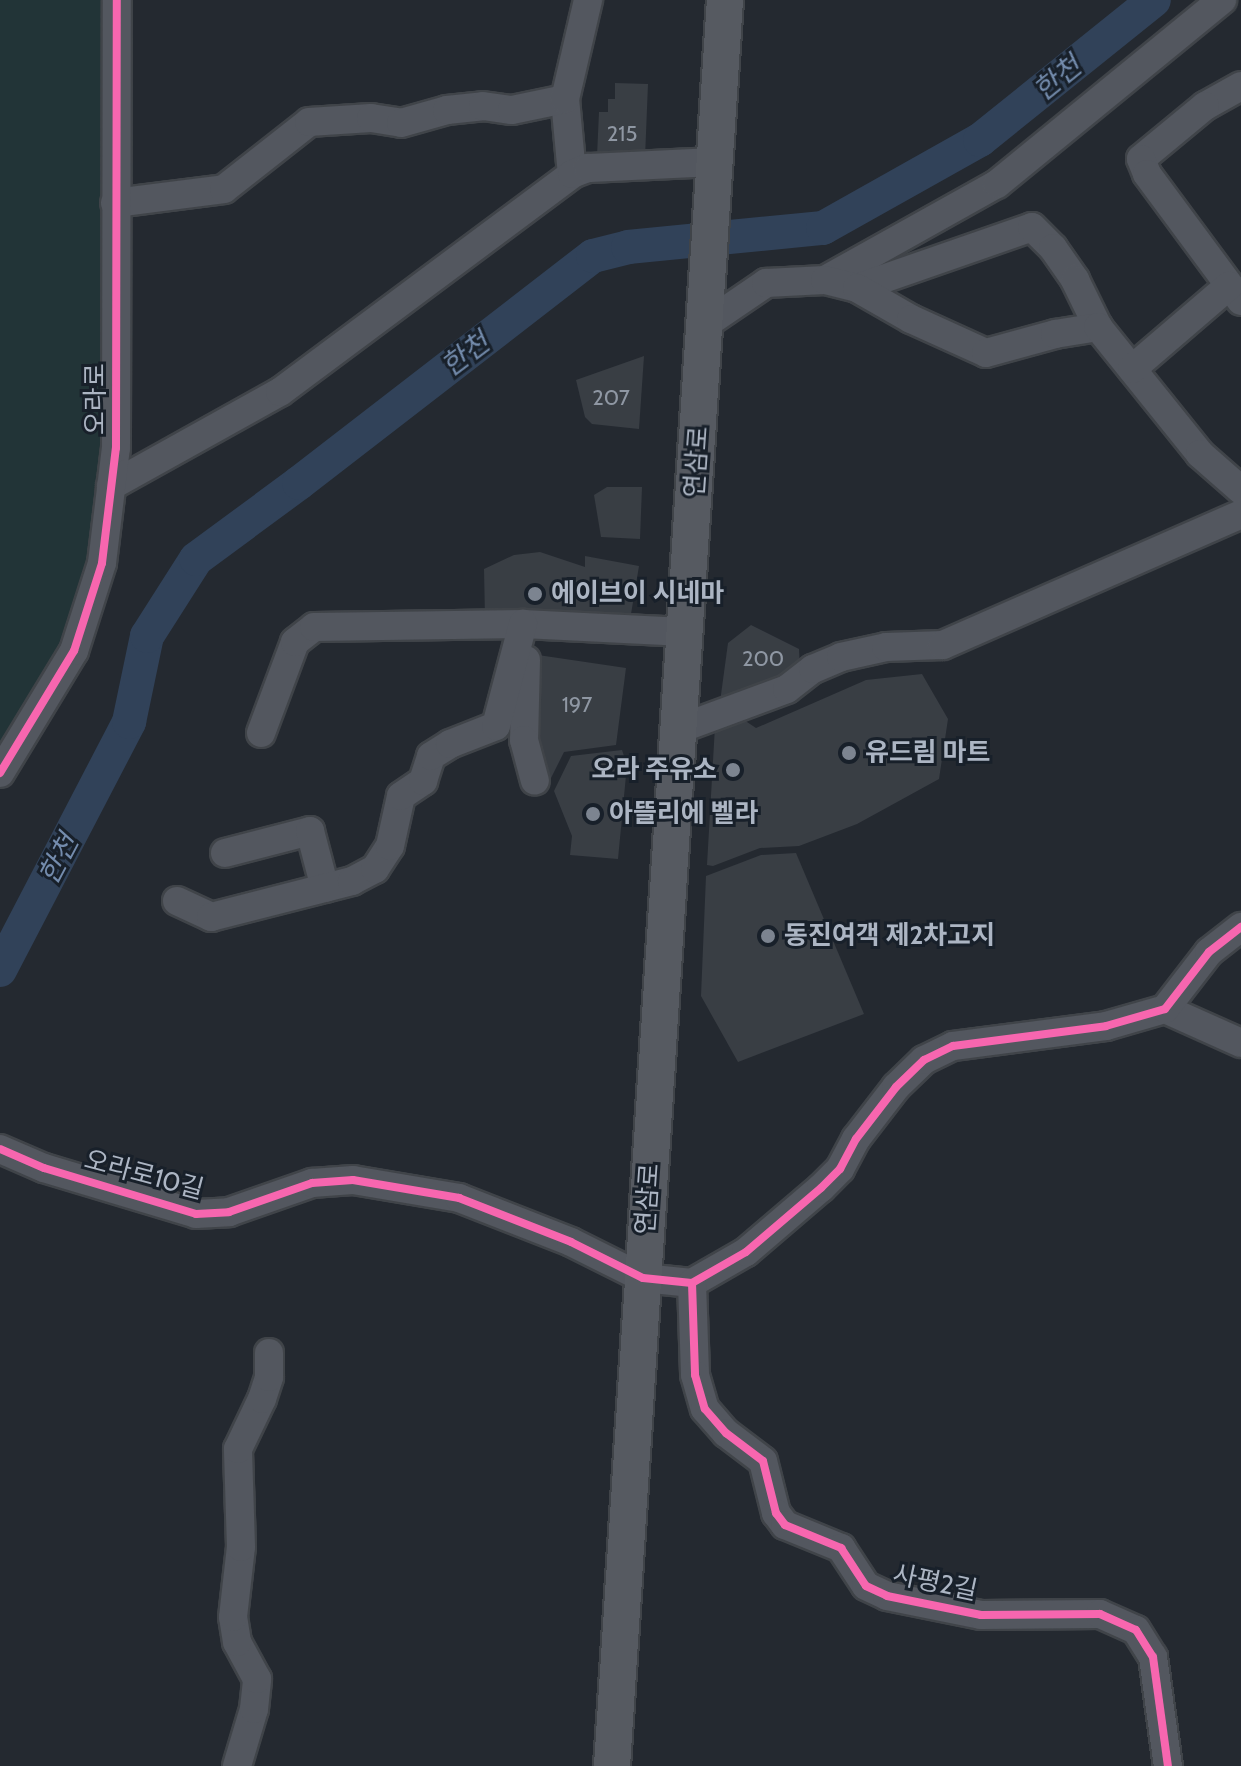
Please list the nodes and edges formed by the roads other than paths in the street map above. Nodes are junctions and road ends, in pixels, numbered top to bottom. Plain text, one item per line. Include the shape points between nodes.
1 (117, 0) edge
2 (588, 0) edge
3 (725, 0) edge
4 (1222, 0) edge
5 (1241, 86) edge
6 (565, 99) junction
7 (716, 166) junction
8 (572, 174) junction
9 (115, 203) junction
10 (825, 280) junction
11 (857, 288) junction
12 (1235, 294) edge
13 (707, 308) junction
14 (1098, 327) junction
15 (1132, 369) junction
16 (111, 486) junction
17 (1241, 490) edge
18 (1241, 514) edge
19 (523, 624) junction
20 (685, 632) junction
21 (679, 729) junction
22 (261, 733) dead end
23 (0, 773) edge
24 (535, 781) dead end
25 (225, 853) dead end
26 (325, 888) junction
27 (177, 901) dead end
28 (1241, 927) edge
29 (1165, 1009) junction
30 (1241, 1043) edge
31 (0, 1149) edge
32 (643, 1278) junction
33 (692, 1283) junction
34 (269, 1353) dead end
35 (237, 1766) edge
36 (612, 1766) edge
37 (1168, 1766) edge

1 - 9 street, 오라로
2 - 6 street
3 - 7 main road
4 - 10 street via 997,184
5 - 12 street via 1205,106 1141,159
6 - 8 street
6 - 9 street via 512,110 447,110 401,123 371,118 309,122 224,189
7 - 8 street via 588,168
7 - 13 main road, 연삼로
8 - 16 street via 280,392
9 - 16 street, 오라로 via 116,448
10 - 11 street
10 - 13 street via 766,283
11 - 14 street via 986,353
11 - 14 street via 1032,227 1075,280
12 - 15 street
13 - 20 main road, 연삼로
14 - 15 street
15 - 17 street via 1200,454
16 - 23 street, 오라로 via 102,563 74,651
18 - 21 street via 943,645 886,647 841,657 787,689
19 - 20 street
19 - 22 street via 314,627 295,642
19 - 24 street via 524,740
19 - 26 street via 496,726 431,756 423,781 401,796 390,846 375,869
20 - 21 main road, 연삼로
21 - 32 main road, 연삼로
25 - 26 street via 310,831
26 - 27 street via 211,917
28 - 29 street via 1209,952
29 - 30 street
29 - 33 street via 1106,1026 953,1046 924,1060 896,1087 821,1188 746,1252
31 - 32 street, 오라로10길 via 44,1168 196,1214 229,1212 312,1183 353,1180 459,1198 571,1242
32 - 33 street
32 - 36 main road, 연삼로
33 - 37 street, 사평2길 via 695,1375 705,1409 763,1461 776,1513 785,1525 841,1548 866,1586 887,1596 981,1615 1100,1614 1136,1630 1153,1657
34 - 35 street via 262,1399 238,1449 241,1547 233,1617 237,1642 257,1679

